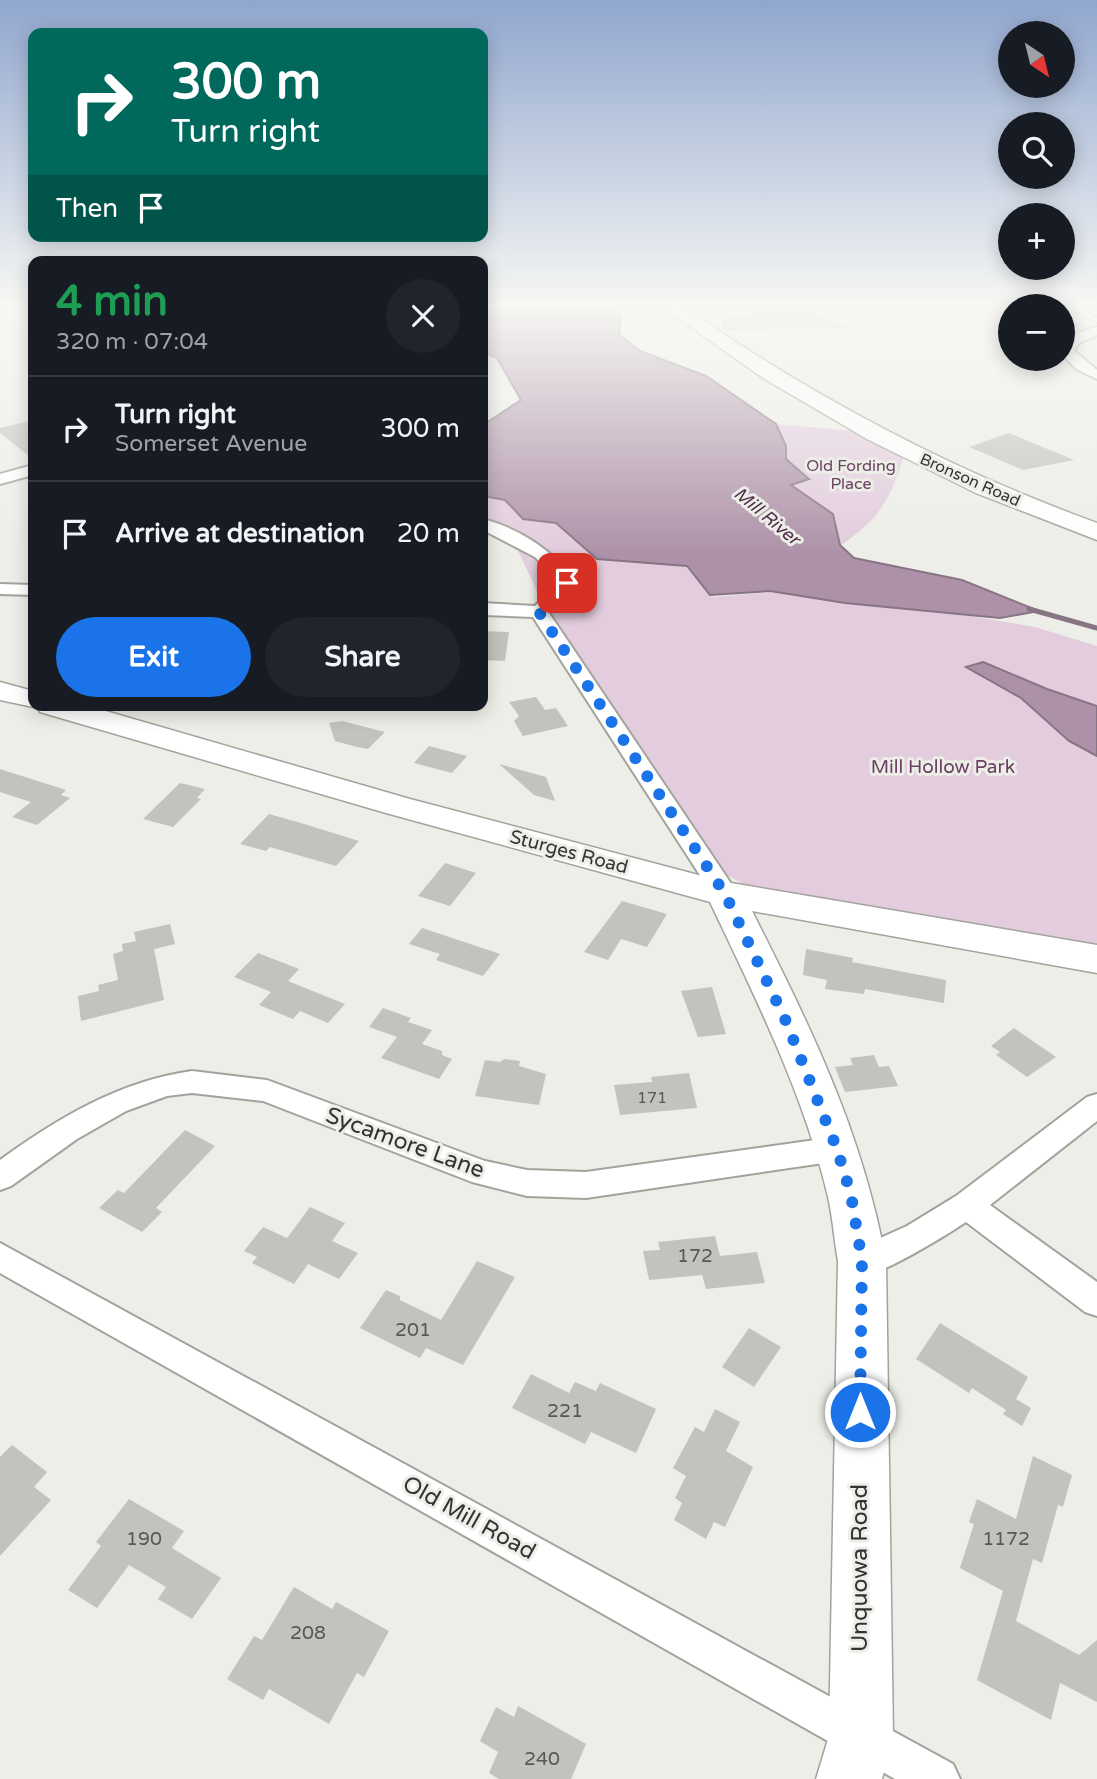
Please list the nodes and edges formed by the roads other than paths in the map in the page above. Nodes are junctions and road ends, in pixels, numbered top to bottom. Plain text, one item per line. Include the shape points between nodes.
1 (800, 389) edge
2 (28, 471) edge
3 (0, 479) edge
4 (488, 526) edge
5 (1097, 532) edge
6 (0, 589) edge
7 (28, 590) edge
8 (488, 609) edge
9 (539, 612) junction
10 (0, 691) edge
11 (28, 699) edge
12 (72, 711) edge
13 (725, 894) junction
14 (1097, 959) edge
15 (1097, 1105) edge
16 (837, 1149) junction
17 (0, 1177) edge
18 (967, 1205) junction
19 (0, 1256) edge
20 (862, 1261) junction
21 (1097, 1301) edge
22 (855, 1758) edge
23 (938, 1779) edge

1 - 5 main road, Bronson Road via 861,428 1009,498
2 - 3 street
4 - 9 street via 524,541 559,568 567,583 564,590
6 - 7 street
8 - 9 street
9 - 13 street, Unquowa Road
10 - 11 main road
12 - 13 main road, Sturges Road
13 - 14 main road, Sturges Road
13 - 16 main road, Unquowa Road via 785,1019
15 - 18 street
16 - 17 street, Sycamore Lane via 586,1185 527,1183 483,1173 267,1091 232,1083 190,1082 109,1107
16 - 20 main road, Unquowa Road via 851,1195
18 - 20 street via 918,1236
18 - 21 street
19 - 22 street, Old Mill Road
20 - 22 main road, Unquowa Road
22 - 23 street, Old Mill Road

